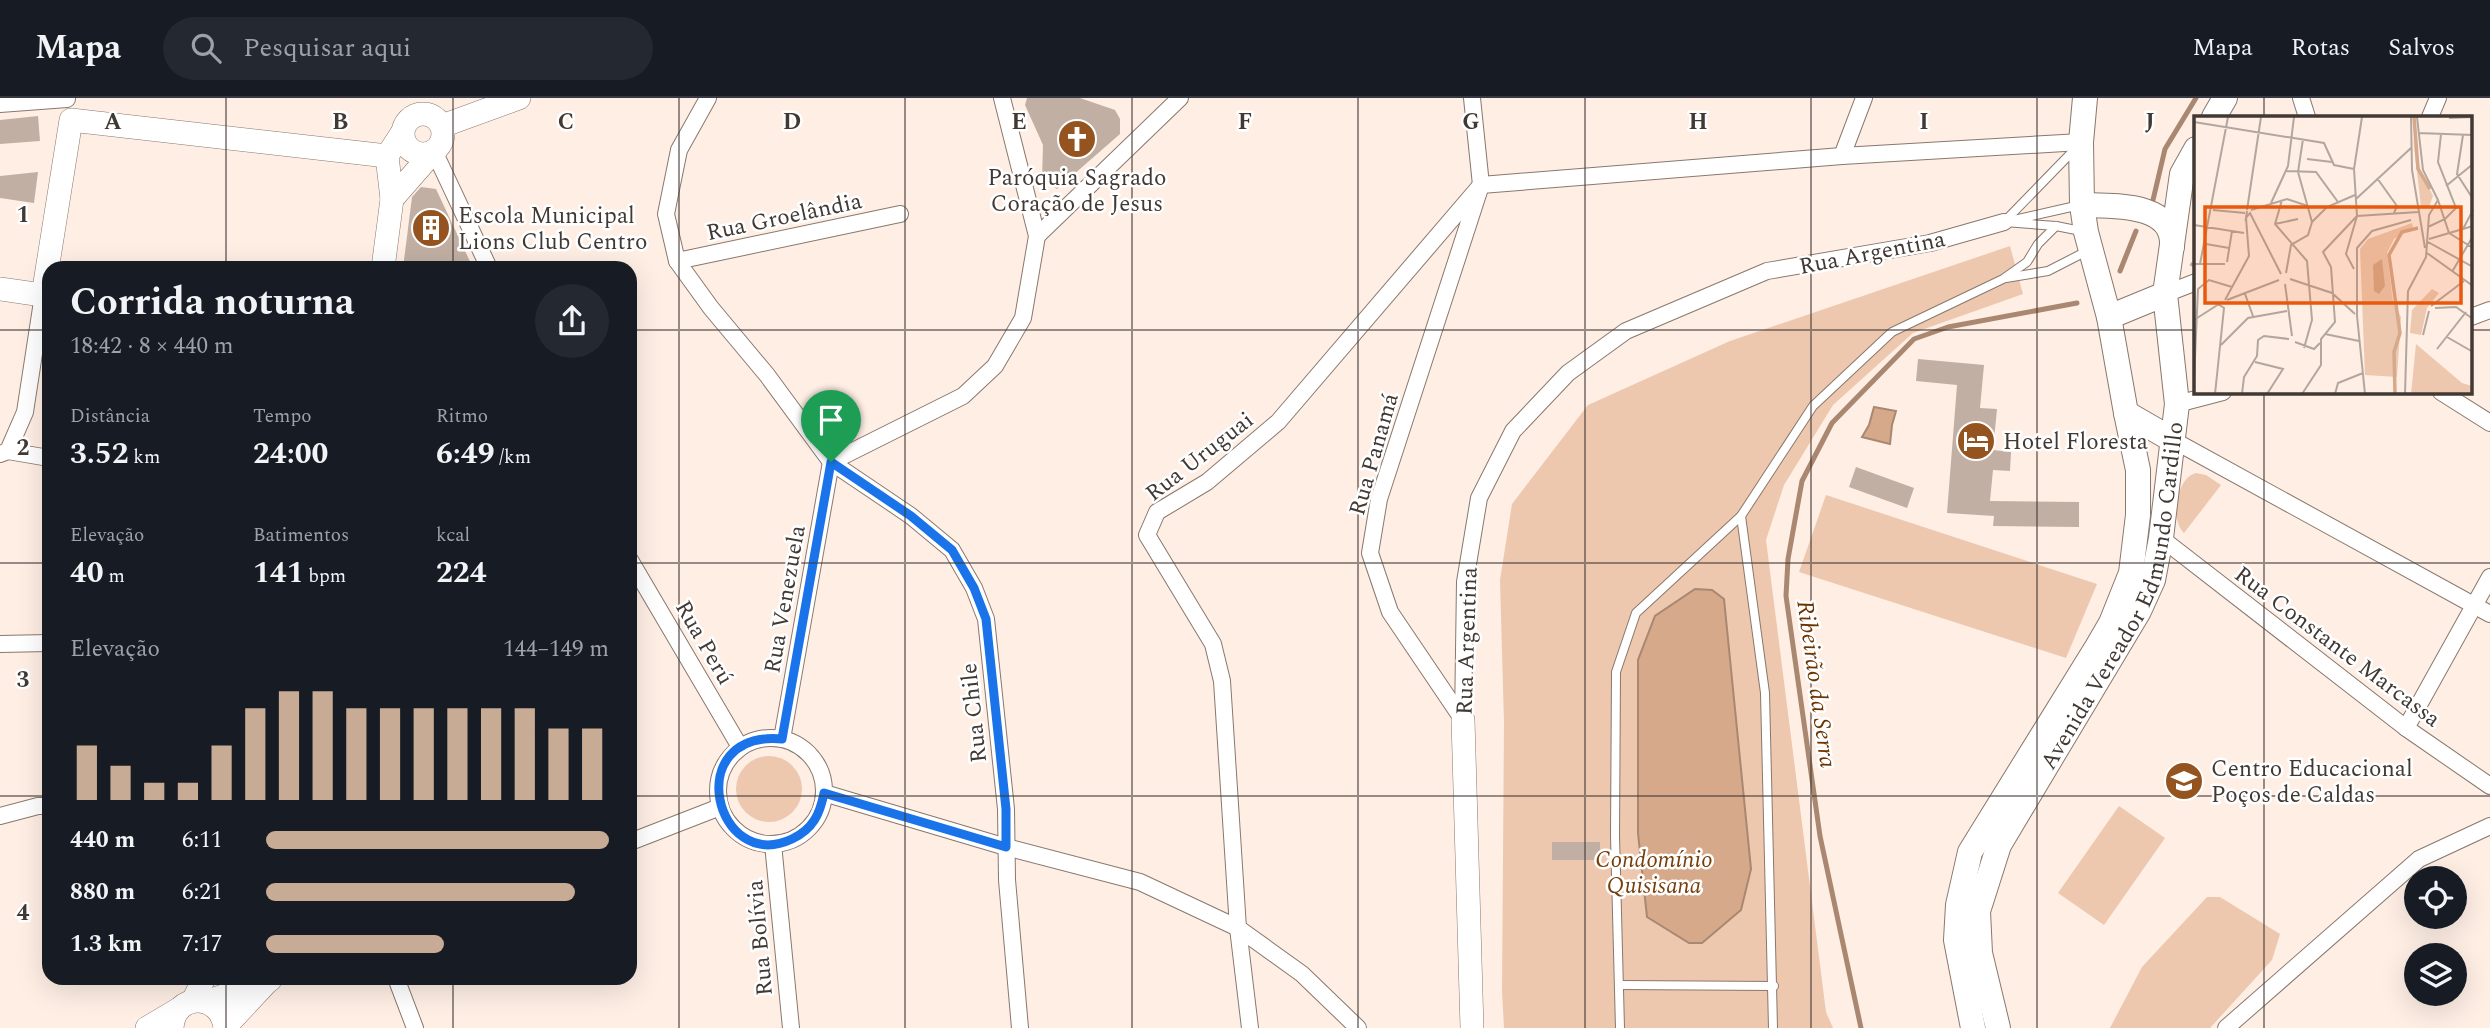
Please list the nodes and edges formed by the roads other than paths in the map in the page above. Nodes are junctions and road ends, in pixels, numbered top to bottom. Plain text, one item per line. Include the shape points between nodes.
1 (519, 98) edge
2 (708, 98) edge
3 (1002, 98) edge
4 (1180, 98) edge
5 (1472, 98) edge
6 (1864, 98) edge
7 (2085, 98) edge
8 (2225, 98) edge
9 (2301, 98) edge
10 (2438, 98) edge
11 (0, 104) edge
12 (68, 106) edge
13 (2215, 116) edge
14 (2307, 116) edge
15 (2430, 116) edge
16 (407, 117) edge
17 (442, 126) junction
18 (2081, 142) junction
19 (434, 151) junction
20 (2194, 153) edge
21 (387, 156) junction
22 (1842, 156) junction
23 (1481, 185) junction
24 (392, 198) junction
25 (2082, 205) junction
26 (900, 214) dead end
27 (2004, 222) junction
28 (2056, 226) junction
29 (1037, 236) junction
30 (2089, 240) junction
31 (50, 261) edge
32 (384, 261) edge
33 (486, 261) edge
34 (677, 261) junction
35 (2188, 266) edge
36 (2003, 279) junction
37 (0, 289) edge
38 (2165, 294) junction
39 (42, 295) edge
40 (2490, 310) edge
41 (2109, 317) junction
42 (2472, 317) edge
43 (42, 318) edge
44 (2215, 394) edge
45 (2444, 394) edge
46 (2177, 404) junction
47 (2126, 413) junction
48 (2490, 422) edge
49 (2171, 439) junction
50 (4, 452) edge
51 (42, 457) edge
52 (831, 462) junction
53 (1741, 516) junction
54 (2161, 538) junction
55 (637, 572) edge
56 (2490, 577) edge
57 (2474, 606) junction
58 (2490, 614) edge
59 (42, 643) edge
60 (0, 645) edge
61 (1463, 720) junction
62 (2406, 728) junction
63 (782, 739) junction
64 (740, 747) junction
65 (2490, 786) edge
66 (824, 793) junction
67 (42, 807) edge
68 (720, 807) junction
69 (0, 816) edge
70 (2490, 827) edge
71 (637, 839) edge
72 (773, 844) junction
73 (1006, 847) junction
74 (1238, 928) junction
75 (200, 985) edge
76 (256, 985) edge
77 (266, 985) edge
78 (399, 985) edge
79 (1620, 985) junction
80 (1773, 986) junction
81 (187, 1010) edge
82 (225, 1027) edge
83 (147, 1028) edge
84 (415, 1028) edge
85 (791, 1028) edge
86 (1020, 1028) edge
87 (1250, 1028) edge
88 (1358, 1028) edge
89 (1472, 1028) edge
90 (1620, 1028) edge
91 (1773, 1028) edge
92 (1973, 1028) edge
93 (1997, 1028) edge
94 (2226, 1028) edge

1 - 17 street
2 - 34 street via 679,150 666,214
3 - 29 street
4 - 29 street
5 - 23 street
6 - 22 street
7 - 18 main road, Avenida Vereador Edmundo Cardillo
8 - 13 main road
9 - 14 street
10 - 15 street
11 - 12 street
12 - 21 street
12 - 31 street
16 - 17 street via 423,114
16 - 19 street via 403,139 410,150 422,155
16 - 21 street
17 - 19 street via 442,140
18 - 22 street
18 - 25 main road, Avenida Vereador Edmundo Cardillo
18 - 27 lane
19 - 24 street
19 - 33 street
20 - 35 main road, Avenida Vereador Edmundo Cardillo via 2182,174
21 - 24 street
22 - 23 street
23 - 61 street, Rua Panamá via 1380,499 1370,553 1390,612
23 - 74 street, Rua Uruguai via 1278,422 1207,482 1157,512 1147,535 1213,645 1222,681
24 - 32 street
25 - 27 lane, Rua Argentina
25 - 30 main road, Avenida Vereador Edmundo Cardillo
25 - 35 main road via 2149,212 2173,236
26 - 34 street, Rua Groelândia
27 - 28 lane, Rua Argentina
27 - 61 street, Rua Argentina via 1930,243 1767,271 1626,331 1568,373 1513,431 1479,498 1465,582
28 - 30 lane, Rua Argentina
28 - 36 lane via 2027,262
29 - 52 street via 1023,318 995,366 963,396
30 - 36 lane via 2048,271
30 - 41 main road, Avenida Vereador Edmundo Cardillo
34 - 52 street, Rua Chile
35 - 38 main road, Avenida Vereador Edmundo Cardillo
35 - 38 street
36 - 53 lane via 1892,332 1812,406
37 - 39 street
38 - 41 main road
38 - 46 main road, Avenida Vereador Edmundo Cardillo
40 - 42 street
41 - 47 main road, Avenida Vereador Edmundo Cardillo
43 - 50 street via 25,412
44 - 46 street
45 - 48 street
46 - 49 main road, Avenida Vereador Edmundo Cardillo
47 - 49 main road
47 - 92 main road, Avenida Vereador Edmundo Cardillo via 2138,470 2131,573 2112,623 1970,852 1958,905 1956,940
49 - 54 main road, Avenida Vereador Edmundo Cardillo
49 - 57 street
50 - 51 street
52 - 63 street, Rua Venezuela
52 - 73 street, Rua Chile via 952,550 974,588 986,619
53 - 79 lane via 1636,613 1616,672
53 - 80 lane via 1765,694
54 - 62 street, Rua Constante Marcassa
54 - 93 main road, Avenida Vereador Edmundo Cardillo via 2153,580 2139,611 1999,845 1985,884 1978,911 1980,953
55 - 64 street, Rua Perú
56 - 57 street
57 - 58 street
57 - 62 street
59 - 60 street
61 - 89 street, Rua Argentina
62 - 65 street, Rua Constante Marcassa
63 - 64 street via 760,739
63 - 66 street via 808,752 823,778
64 - 68 street via 720,774
66 - 72 street via 814,822 796,837
66 - 73 street
67 - 69 street
68 - 71 street
68 - 72 street via 741,834
70 - 94 street via 2419,859
72 - 85 street, Rua Bolívia
73 - 74 street via 1140,882
73 - 86 street, Rua Chile
74 - 87 street, Rua Uruguai
74 - 88 street via 1302,974
75 - 81 street
76 - 81 street
77 - 82 street
78 - 84 street
79 - 80 lane
79 - 90 lane
80 - 91 lane
81 - 82 street via 220,1011
81 - 83 street

